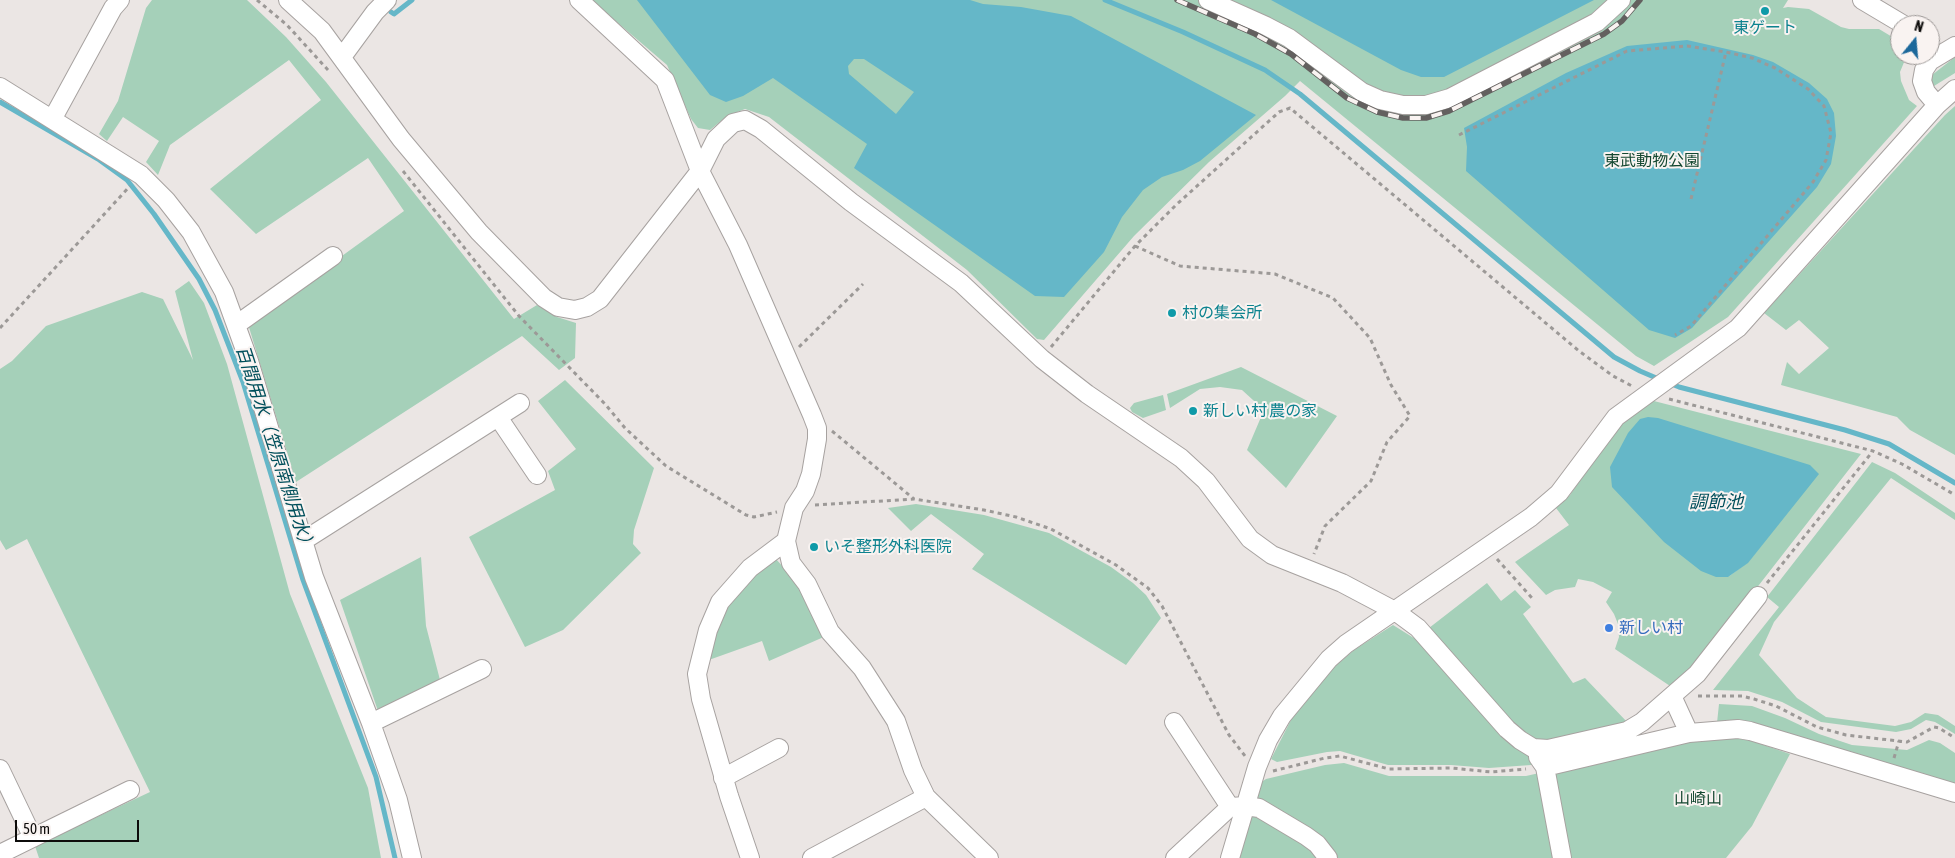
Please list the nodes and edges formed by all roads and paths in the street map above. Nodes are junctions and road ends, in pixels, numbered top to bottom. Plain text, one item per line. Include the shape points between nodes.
1 (120, 0) edge
2 (257, 0) edge
3 (288, 0) edge
4 (387, 0) edge
5 (579, 0) edge
6 (1208, 0) edge
7 (1621, 0) edge
8 (1862, 0) edge
9 (1890, 17) edge
10 (1955, 46) edge
11 (1726, 52) junction
12 (342, 56) junction
13 (331, 73) dead end
14 (0, 87) edge
15 (1955, 90) edge
16 (1937, 105) junction
17 (53, 118) junction
18 (1459, 135) dead end
19 (401, 167) dead end
20 (700, 171) junction
21 (141, 175) junction
22 (1691, 199) dead end
23 (1135, 246) junction
24 (333, 256) dead end
25 (863, 284) dead end
26 (236, 325) junction
27 (0, 328) edge
28 (1674, 335) dead end
29 (788, 358) junction
30 (1042, 359) junction
31 (1648, 393) junction
32 (520, 403) dead end
33 (812, 415) junction
34 (498, 417) junction
35 (1873, 451) junction
36 (537, 475) dead end
37 (1955, 495) edge
38 (914, 499) junction
39 (794, 508) junction
40 (786, 540) junction
41 (303, 541) junction
42 (1487, 547) junction
43 (1308, 570) junction
44 (1758, 596) joint
45 (1532, 598) dead end
46 (1396, 611) junction
47 (482, 669) dead end
48 (1672, 696) junction
49 (1174, 722) dead end
50 (371, 723) junction
51 (1689, 733) junction
52 (1955, 738) edge
53 (779, 748) dead end
54 (1533, 748) junction
55 (1545, 767) junction
56 (0, 769) edge
57 (1254, 775) junction
58 (723, 778) junction
59 (130, 790) dead end
60 (1955, 793) edge
61 (926, 797) junction
62 (1238, 807) junction
63 (33, 838) junction
64 (0, 854) edge
65 (412, 858) edge
66 (750, 858) edge
67 (812, 858) edge
68 (990, 858) edge
69 (1175, 858) edge
70 (1230, 858) edge
71 (1328, 858) edge
72 (1562, 858) edge

1 - 17 street
2 - 13 path via 287,25
3 - 12 street via 322,31
4 - 12 street
5 - 20 street via 665,80
6 - 7 street via 1289,38 1362,92 1403,105 1426,105 1450,98 1596,22
8 - 9 street
10 - 16 street via 1930,61 1924,70 1922,81 1926,92
11 - 18 path via 1687,46 1627,51
11 - 22 path
11 - 28 path via 1775,68 1808,89 1824,106 1831,133 1826,160 1813,182 1691,326
12 - 20 street via 401,138 480,232 544,298 558,307 575,310 600,300
14 - 17 street
15 - 16 street
16 - 31 street via 1738,328
17 - 21 street
19 - 39 path via 519,316 666,466 746,515 754,517
20 - 29 street via 738,245
20 - 30 street via 716,139 733,123 744,120 762,129 851,202 961,283
21 - 26 street via 191,232 224,292
21 - 27 path
23 - 30 path
23 - 31 path via 1279,112 1290,108 1579,351 1624,382
23 - 43 path via 1180,266 1276,274 1333,298 1370,338 1391,385 1410,416 1387,442 1371,481 1325,526
24 - 26 street
25 - 29 path
26 - 41 street
29 - 33 street
30 - 43 street via 1087,394 1182,458 1206,481 1250,539 1272,555
31 - 35 path
31 - 42 street via 1616,417 1559,493
32 - 34 street
33 - 38 path
33 - 39 street via 817,439 811,474
34 - 36 street
34 - 41 street
35 - 37 path
35 - 44 path
38 - 39 path
38 - 57 path via 1016,517 1051,529 1136,578 1162,606 1229,735 1247,759
39 - 40 street
40 - 58 street via 750,568 720,602 700,657 697,674 701,699
40 - 61 street via 791,563 806,584 830,632 862,668 896,721
41 - 50 street
42 - 45 path
42 - 46 street
43 - 46 street via 1342,583
44 - 48 street via 1698,674
46 - 54 street via 1418,628 1507,729
46 - 57 street via 1346,644 1312,678 1282,716
47 - 50 street
48 - 51 street
48 - 52 path via 1742,696 1776,706 1816,727 1846,735 1907,742 1934,727
48 - 54 street via 1627,731 1548,749
49 - 62 street
50 - 65 street via 398,800
51 - 55 street
51 - 60 street via 1750,731
53 - 58 street
54 - 55 street
55 - 57 path via 1491,772 1452,768 1389,769 1340,756
55 - 72 street
56 - 63 street
57 - 62 street
58 - 66 street
59 - 63 street
61 - 67 street
61 - 68 street
62 - 69 street
62 - 70 street
62 - 71 street via 1259,808 1306,836
63 - 64 street

